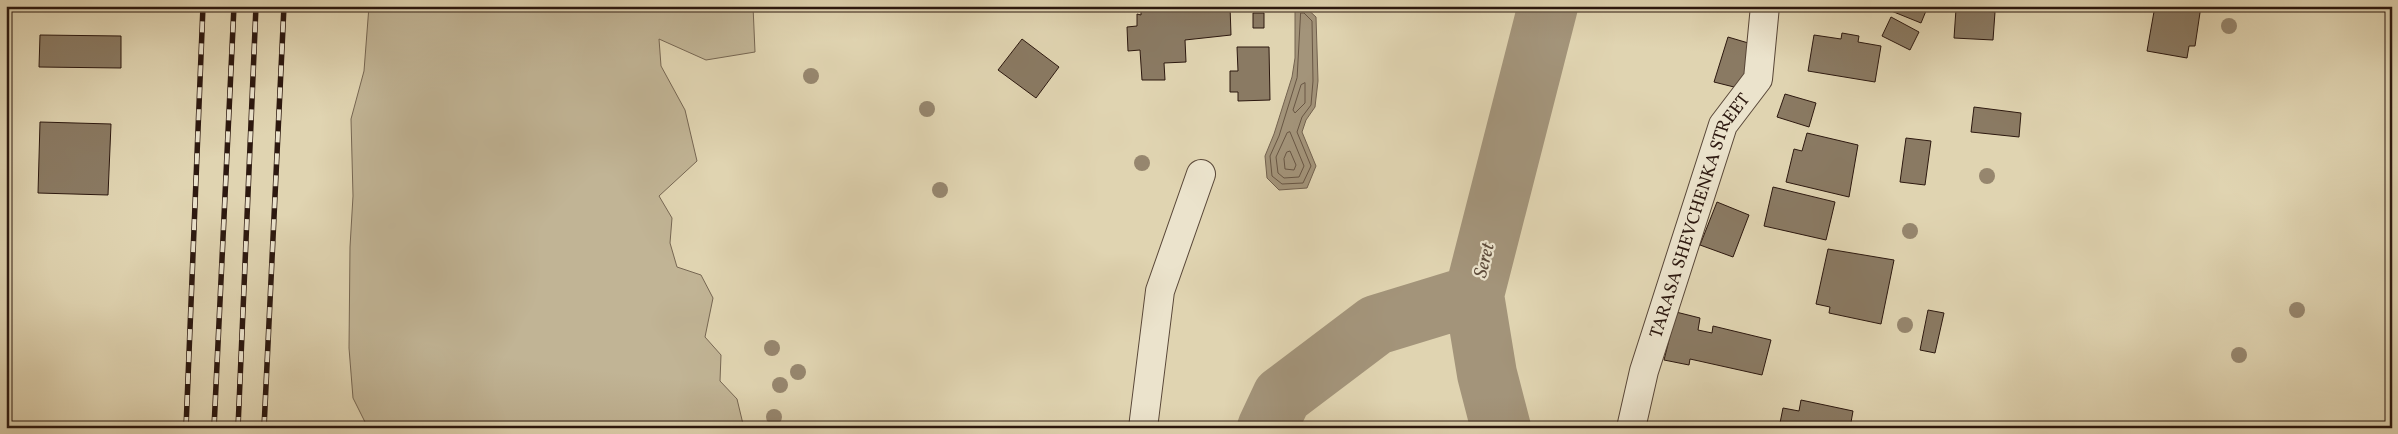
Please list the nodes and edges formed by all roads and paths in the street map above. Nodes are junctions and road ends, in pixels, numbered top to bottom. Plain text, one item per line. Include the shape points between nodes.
1 (1766, 6) edge
2 (1201, 174) dead end
3 (1143, 428) edge
4 (1631, 428) edge

1 - 4 street, TARASA SHEVCHENKA STREET via 1758,79 1722,125 1644,371
2 - 3 street via 1160,291

